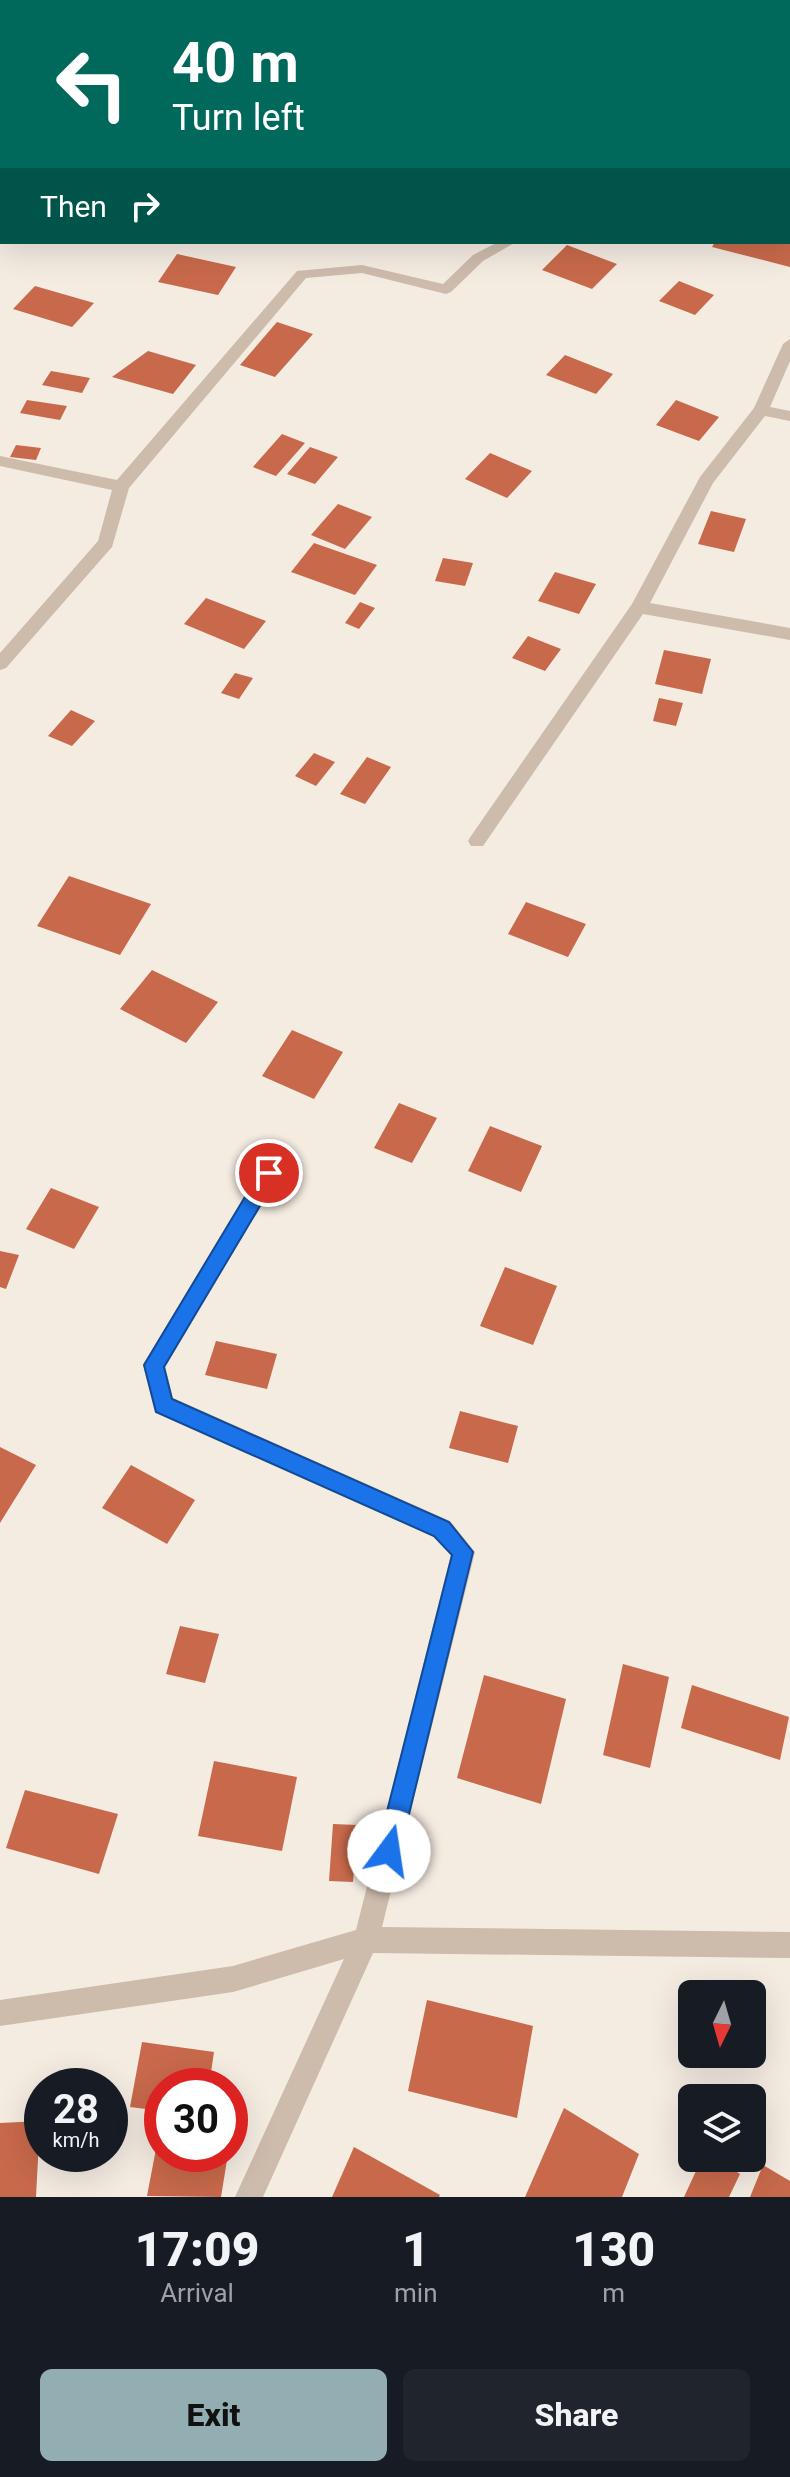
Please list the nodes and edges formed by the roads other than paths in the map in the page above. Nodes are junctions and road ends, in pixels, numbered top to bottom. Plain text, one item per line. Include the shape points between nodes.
1 (505, 244) edge
2 (790, 344) edge
3 (761, 410) junction
4 (790, 416) edge
5 (0, 461) edge
6 (121, 486) junction
7 (639, 607) junction
8 (790, 634) edge
9 (0, 664) edge
10 (477, 841) dead end
11 (269, 1173) dead end
12 (366, 1940) junction
13 (790, 1945) edge
14 (0, 2013) edge
15 (249, 2197) edge

1 - 6 street via 478,258 446,289 362,269 302,274
2 - 3 street
3 - 4 street
3 - 7 street via 706,481
5 - 6 street
6 - 9 street via 106,543
7 - 8 street
7 - 10 street
11 - 12 street via 154,1365 163,1405 442,1529 463,1552
12 - 13 street
12 - 14 street via 233,1979
12 - 15 street

